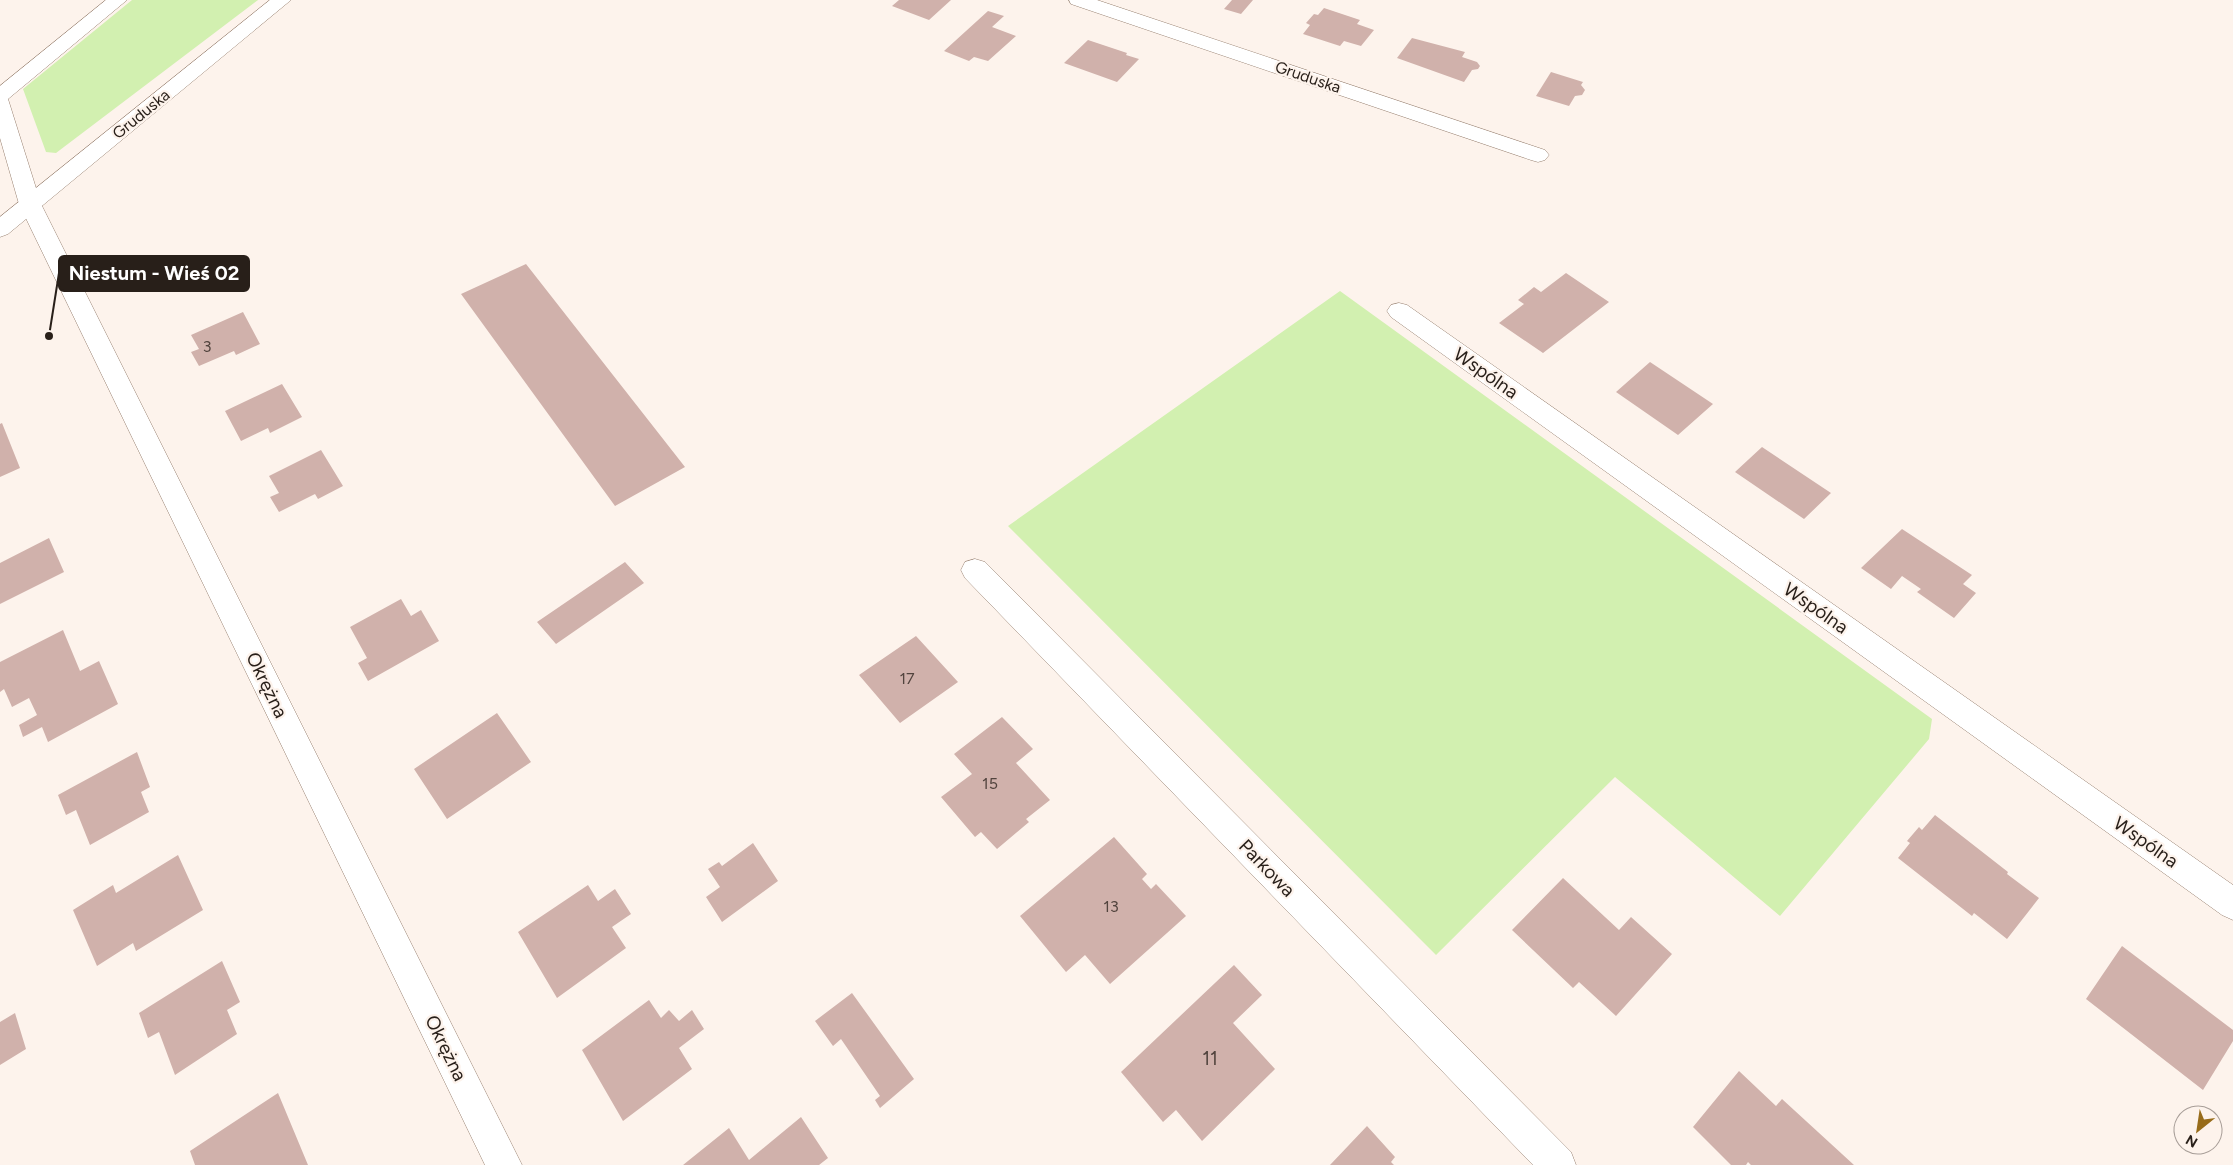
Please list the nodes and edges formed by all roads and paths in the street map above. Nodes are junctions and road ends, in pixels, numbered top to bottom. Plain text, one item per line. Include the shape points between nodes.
1 (118, 0) edge
2 (282, 0) edge
3 (1078, 0) edge
4 (0, 96) edge
5 (0, 102) edge
6 (1538, 155) dead end
7 (30, 204) junction
8 (0, 229) edge
9 (1399, 311) dead end
10 (975, 570) dead end
11 (2233, 904) edge
12 (504, 1165) edge
13 (1558, 1165) edge

1 - 4 street
2 - 7 street, Gruduska
3 - 6 street, Gruduska
5 - 7 street, Okrężna
7 - 8 street, Gruduska
7 - 12 street, Okrężna
9 - 11 street, Wspólna
10 - 13 street, Parkowa

